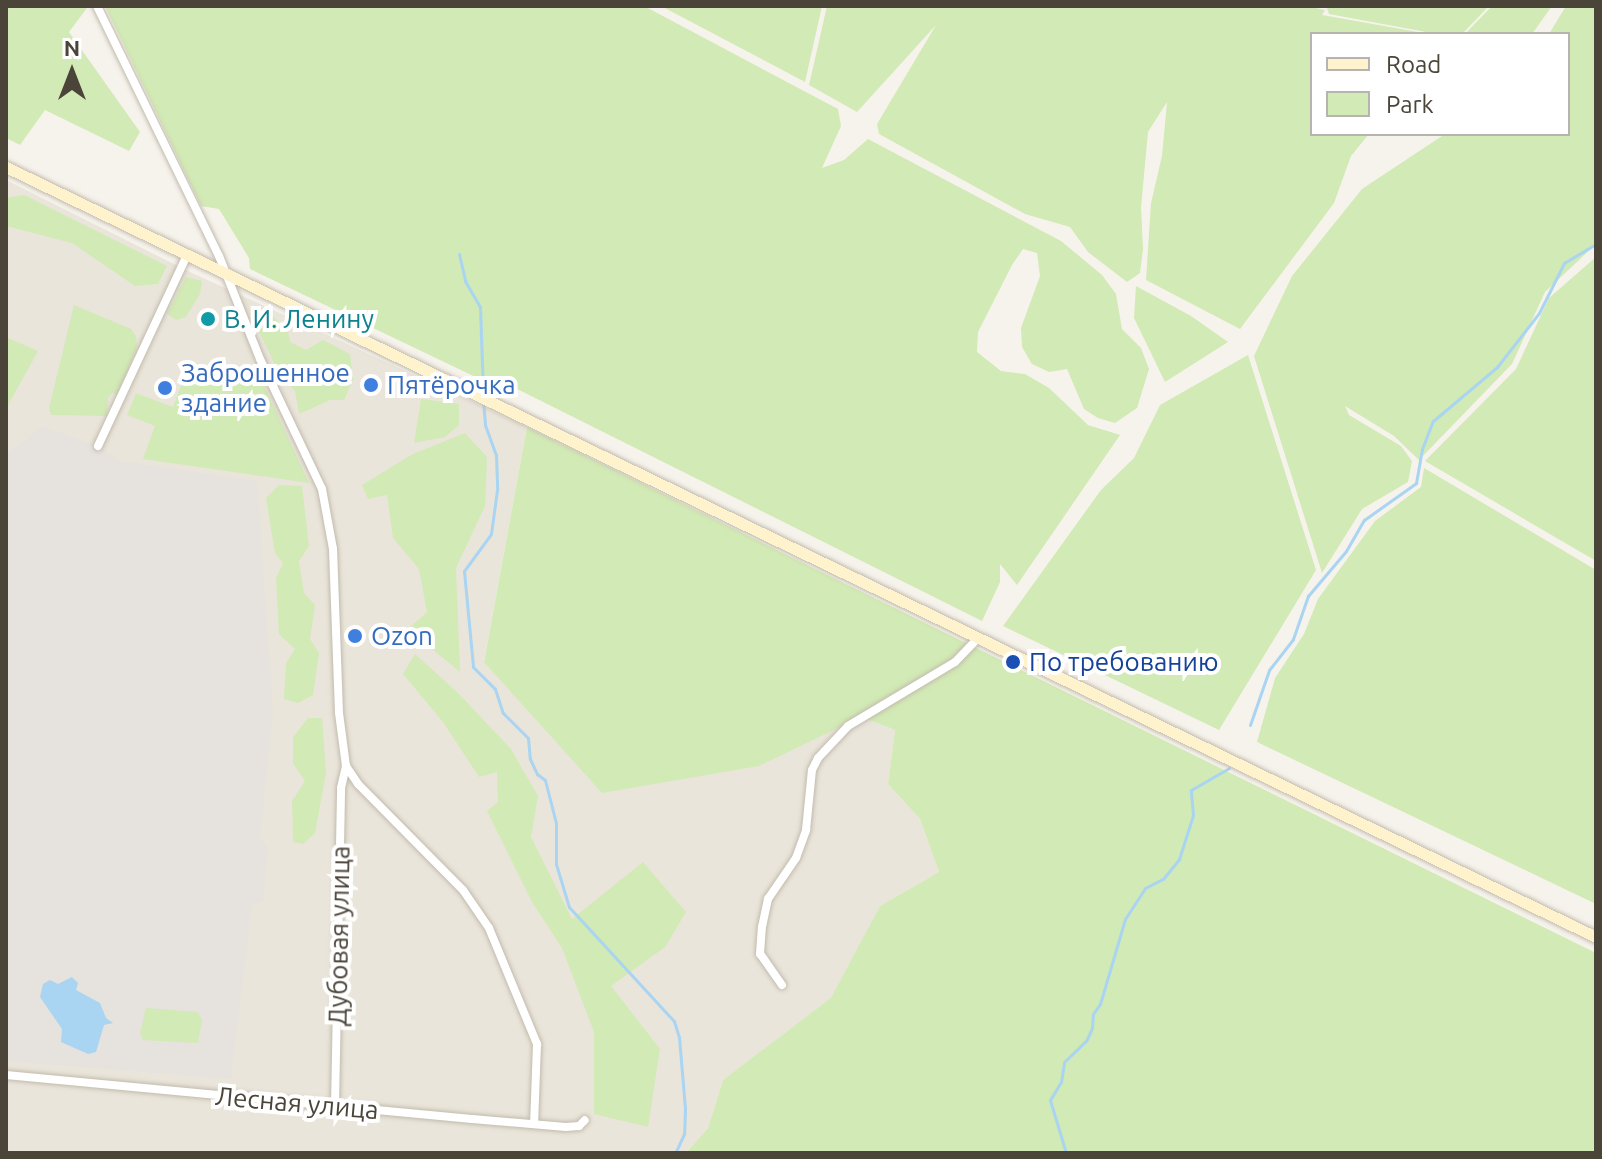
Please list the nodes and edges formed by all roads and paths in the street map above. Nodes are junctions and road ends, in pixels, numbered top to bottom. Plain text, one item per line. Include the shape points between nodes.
1 (97, 6) edge
2 (6, 167) edge
3 (187, 255) junction
4 (226, 274) junction
5 (98, 446) dead end
6 (978, 638) junction
7 (346, 766) junction
8 (1596, 937) edge
9 (782, 985) dead end
10 (6, 1075) edge
11 (335, 1106) junction
12 (585, 1120) dead end
13 (534, 1124) junction

1 - 4 street, Дубовая улица
2 - 3 main road
3 - 4 main road
3 - 5 street
4 - 6 main road
4 - 7 street, Дубовая улица via 326,506
6 - 8 main road
6 - 9 street via 955,662 848,726 818,758 806,830 796,858 768,899 762,927 760,954
7 - 11 street, Дубовая улица via 341,788
7 - 13 street via 463,890 489,928 537,1044
10 - 11 street, Лесная улица
11 - 13 street, Лесная улица
12 - 13 street, Лесная улица via 579,1126

